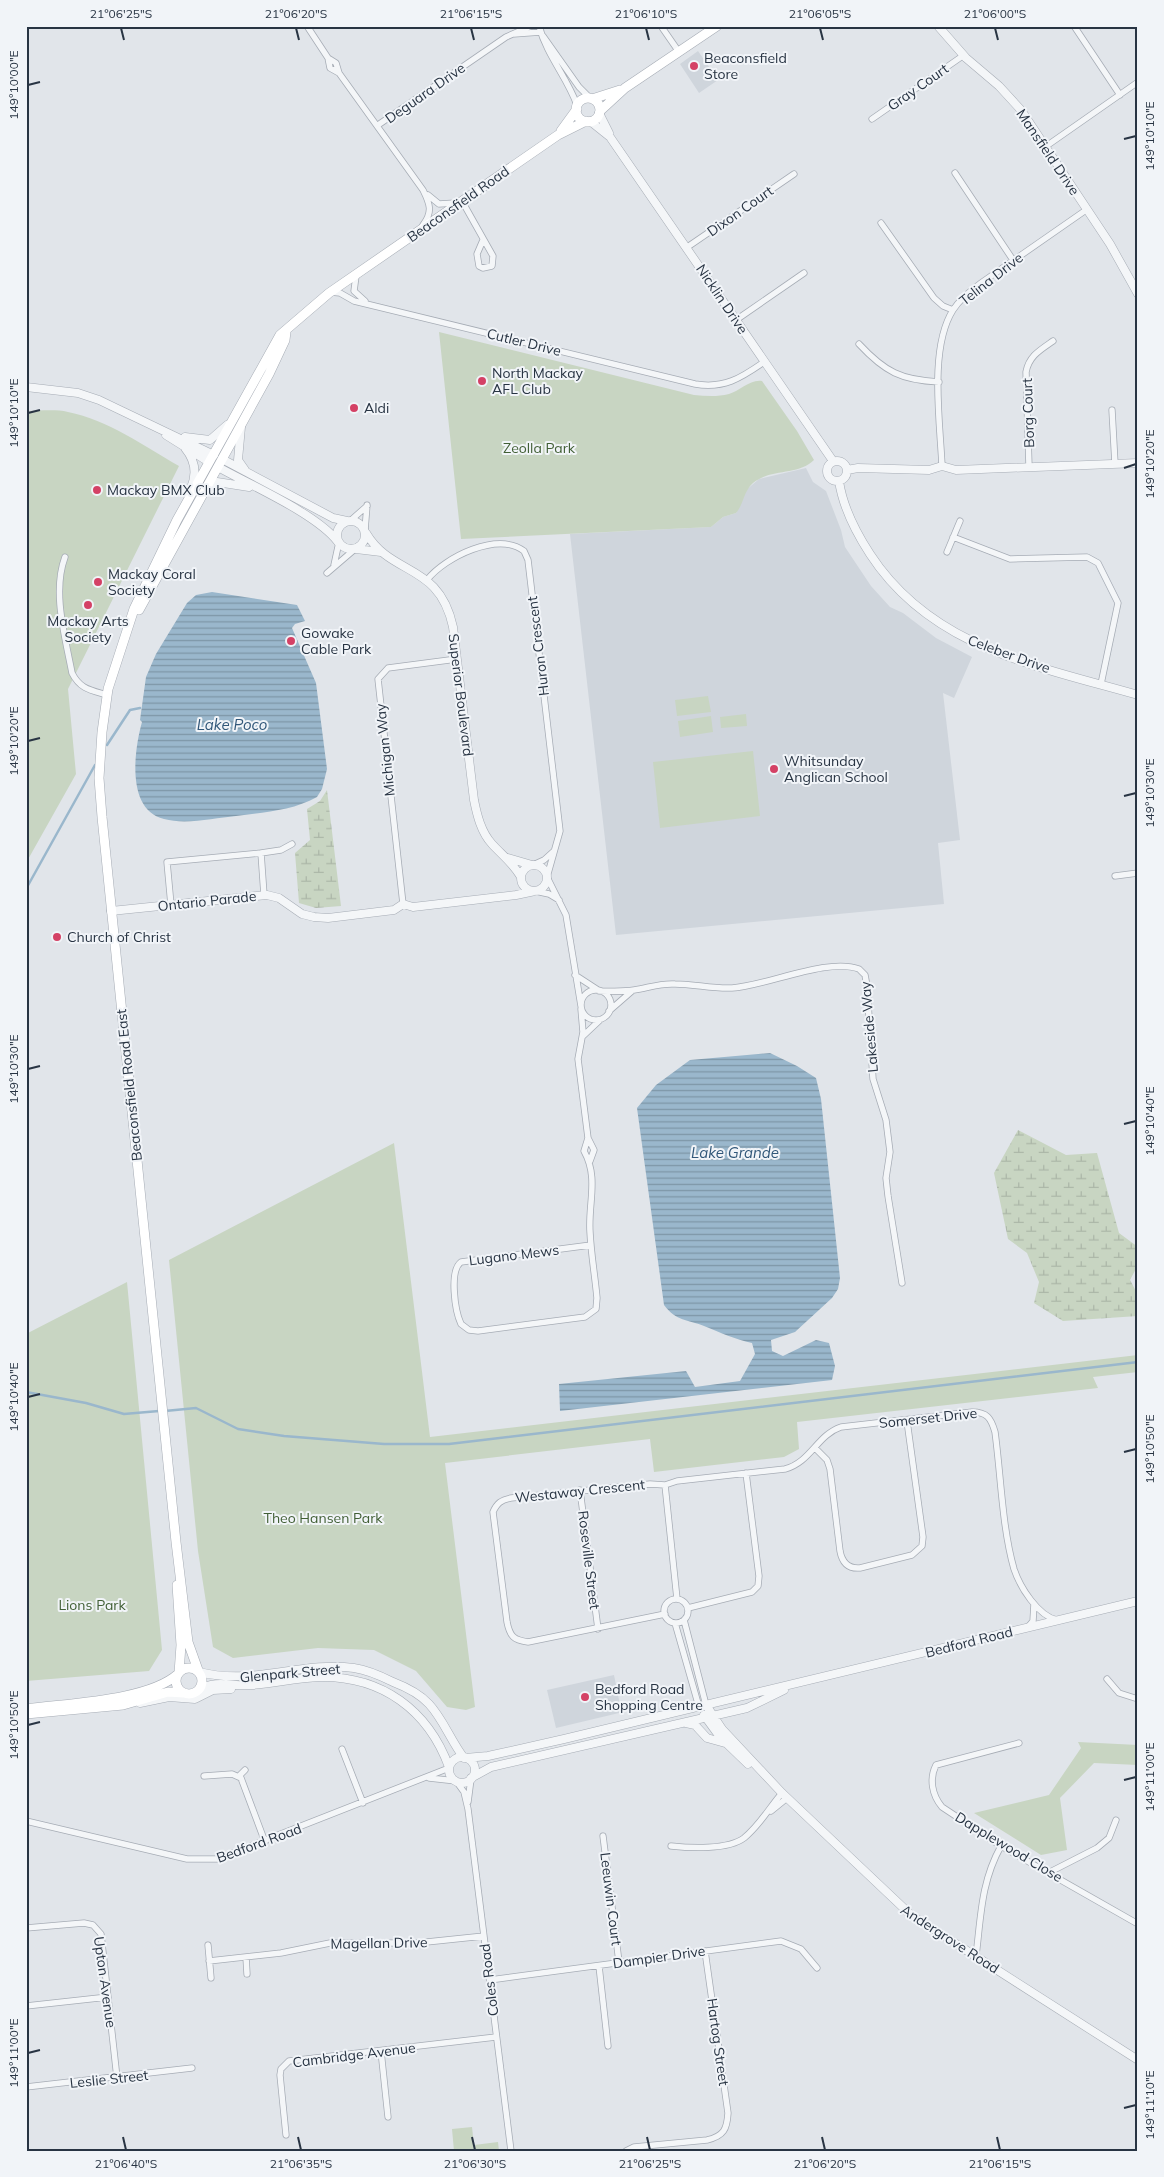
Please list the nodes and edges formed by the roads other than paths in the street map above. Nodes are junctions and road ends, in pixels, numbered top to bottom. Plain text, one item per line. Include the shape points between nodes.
1 (307, 26) edge
2 (531, 26) edge
3 (661, 26) edge
4 (716, 26) edge
5 (938, 26) edge
6 (1074, 26) edge
7 (541, 31) edge
8 (512, 34) junction
9 (679, 52) junction
10 (964, 55) junction
11 (1138, 82) edge
12 (625, 88) junction
13 (1120, 95) junction
14 (591, 98) junction
15 (577, 107) junction
16 (599, 112) junction
17 (872, 119) dead end
18 (588, 121) junction
19 (378, 125) junction
20 (558, 135) junction
21 (610, 138) junction
22 (1045, 147) junction
23 (955, 173) dead end
24 (794, 174) dead end
25 (423, 190) junction
26 (472, 194) junction
27 (462, 201) junction
28 (1086, 210) junction
29 (881, 223) dead end
30 (419, 231) junction
31 (483, 240) junction
32 (686, 248) junction
33 (1013, 260) junction
34 (358, 273) junction
35 (804, 273) dead end
36 (329, 293) junction
37 (1138, 294) edge
38 (366, 302) junction
39 (953, 310) junction
40 (736, 320) junction
41 (284, 333) junction
42 (1053, 341) dead end
43 (858, 344) dead end
44 (764, 362) junction
45 (939, 382) junction
46 (26, 386) edge
47 (1112, 410) dead end
48 (233, 419) junction
49 (242, 425) junction
50 (163, 432) junction
51 (176, 436) junction
52 (185, 448) junction
53 (212, 458) junction
54 (833, 461) junction
55 (220, 463) junction
56 (1138, 463) edge
57 (1115, 464) junction
58 (942, 466) junction
59 (1029, 466) junction
60 (245, 470) junction
61 (847, 470) junction
62 (839, 481) junction
63 (208, 485) junction
64 (258, 489) junction
65 (177, 520) junction
66 (349, 521) junction
67 (960, 521) dead end
68 (365, 531) junction
69 (953, 537) junction
70 (339, 542) junction
71 (355, 549) junction
72 (947, 552) dead end
73 (382, 553) junction
74 (65, 557) dead end
75 (428, 580) junction
76 (127, 631) junction
77 (457, 659) junction
78 (1101, 684) junction
79 (107, 695) junction
80 (1138, 695) edge
81 (292, 844) dead end
82 (556, 850) junction
83 (261, 853) junction
84 (508, 858) junction
85 (532, 865) junction
86 (1138, 873) edge
87 (1115, 876) dead end
88 (547, 877) junction
89 (521, 878) junction
90 (535, 891) junction
91 (264, 895) junction
92 (504, 896) junction
93 (559, 900) junction
94 (403, 904) junction
95 (171, 905) junction
96 (110, 911) junction
97 (575, 975) junction
98 (634, 990) junction
99 (599, 991) junction
100 (581, 1007) junction
101 (609, 1012) junction
102 (603, 1018) junction
103 (582, 1038) junction
104 (588, 1138) junction
105 (590, 1161) junction
106 (591, 1245) junction
107 (902, 1283) dead end
108 (907, 1420) junction
109 (815, 1448) junction
110 (746, 1473) junction
111 (665, 1486) junction
112 (580, 1490) junction
113 (176, 1542) junction
114 (677, 1598) junction
115 (1138, 1601) edge
116 (1034, 1604) junction
117 (688, 1608) junction
118 (664, 1614) junction
119 (684, 1620) junction
120 (1059, 1620) junction
121 (675, 1623) junction
122 (1028, 1627) junction
123 (598, 1629) junction
124 (198, 1671) junction
125 (178, 1674) junction
126 (1106, 1679) dead end
127 (800, 1683) junction
128 (250, 1686) junction
129 (199, 1690) junction
130 (184, 1693) junction
131 (1138, 1699) edge
132 (123, 1705) junction
133 (703, 1706) junction
134 (26, 1709) edge
135 (26, 1714) edge
136 (709, 1717) junction
137 (685, 1723) junction
138 (1019, 1743) dead end
139 (731, 1747) junction
140 (342, 1749) dead end
141 (464, 1758) junction
142 (449, 1767) junction
143 (245, 1770) dead end
144 (204, 1776) dead end
145 (239, 1776) junction
146 (427, 1778) junction
147 (471, 1778) junction
148 (456, 1781) junction
149 (785, 1795) junction
150 (363, 1803) junction
151 (468, 1809) junction
152 (1116, 1820) dead end
153 (26, 1821) edge
154 (603, 1836) dead end
155 (265, 1842) junction
156 (671, 1846) dead end
157 (1001, 1846) junction
158 (1050, 1872) junction
159 (1138, 1924) edge
160 (26, 1928) edge
161 (484, 1936) junction
162 (208, 1945) dead end
163 (705, 1951) junction
164 (976, 1956) junction
165 (246, 1957) junction
166 (209, 1961) junction
167 (619, 1962) junction
168 (598, 1966) junction
169 (817, 1968) dead end
170 (247, 1974) dead end
171 (211, 1978) dead end
172 (490, 1980) junction
173 (108, 1997) junction
174 (26, 2006) edge
175 (496, 2037) junction
176 (608, 2046) dead end
177 (381, 2052) junction
178 (1138, 2060) edge
179 (192, 2068) dead end
180 (117, 2078) junction
181 (26, 2087) edge
182 (388, 2118) dead end
183 (286, 2135) dead end
184 (511, 2151) edge
185 (626, 2151) edge

1 - 19 street
2 - 8 street, Deguara Drive
3 - 9 street
4 - 9 main road
5 - 10 street, Mansfield Drive
6 - 13 street
7 - 8 street
7 - 14 street via 577,85
7 - 15 street via 547,52 568,83
8 - 19 street, Deguara Drive
9 - 12 main road
10 - 17 street, Gray Court
10 - 22 street, Mansfield Drive via 1021,110
11 - 13 street
12 - 14 main road
12 - 16 main road
13 - 22 street
14 - 15 main road via 583,99
14 - 16 main road via 599,105
15 - 18 main road via 579,116
15 - 20 main road, Beaconsfield Road
16 - 18 main road
16 - 21 street, Nicklin Drive
18 - 20 main road, Beaconsfield Road
18 - 21 street, Nicklin Drive
19 - 25 street, Deguara Drive
20 - 26 main road, Beaconsfield Road
21 - 32 street, Nicklin Drive
22 - 28 street, Mansfield Drive
23 - 33 street
24 - 32 street, Dixon Court
25 - 26 street, Deguara Drive via 435,202 444,205
25 - 30 street, Deguara Drive via 430,204 430,214
26 - 27 main road, Beaconsfield Road
27 - 30 main road, Beaconsfield Road
27 - 31 street
28 - 33 street, Telina Drive
28 - 37 street, Mansfield Drive via 1110,244
29 - 39 street via 934,298
30 - 34 main road, Beaconsfield Road
31 - 31 street via 494,259 492,266 483,268 477,258
32 - 40 street, Nicklin Drive
33 - 39 street, Telina Drive via 964,296
34 - 36 main road, Beaconsfield Road East
34 - 38 street via 354,291
35 - 40 street
36 - 38 street, Cutler Drive via 340,293 354,301
36 - 41 main road, Beaconsfield Road East
38 - 44 street, Cutler Drive via 704,386 730,383
39 - 45 street, Telina Drive via 938,357
40 - 44 street, Nicklin Drive
41 - 48 main road, Beaconsfield Road East
41 - 49 main road, Beaconsfield Road East via 282,346
42 - 59 street, Borg Court via 1036,353 1028,364
43 - 45 street via 892,373
44 - 54 street, Nicklin Drive
45 - 58 street, Telina Drive
46 - 50 street via 66,391 100,400
47 - 57 street
48 - 51 street via 212,439
48 - 53 main road, Beaconsfield Road East
49 - 55 main road, Beaconsfield Road East
49 - 60 street via 238,460
50 - 51 street
50 - 52 street
51 - 53 street
52 - 53 street
52 - 65 street via 193,463 194,477
53 - 55 main road
53 - 65 main road, Beaconsfield Road East
54 - 61 street via 843,463
54 - 62 street via 827,475
55 - 60 street
55 - 63 main road, Beaconsfield Road East
55 - 64 street
56 - 57 street
57 - 59 street
58 - 59 street via 956,470
58 - 61 street via 929,470
60 - 66 street via 335,519
61 - 62 street
62 - 78 street, Celeber Drive via 845,507 861,540 884,575 924,614 978,645
63 - 64 street via 222,482
63 - 76 main road, Beaconsfield Road East
64 - 70 street via 328,531
65 - 76 main road, Beaconsfield Road East via 145,581
66 - 68 street via 359,523
66 - 68 street via 368,505
66 - 70 street via 338,528
67 - 69 street
68 - 71 street via 364,542
68 - 73 street, Superior Boulevard
69 - 72 street
69 - 78 street via 1010,559 1087,557 1098,563 1118,603
70 - 71 street via 345,548
70 - 71 street via 337,559 330,571
71 - 73 street, Superior Boulevard
73 - 75 street, Superior Boulevard
74 - 79 street via 59,586 72,673 85,690
75 - 77 street, Superior Boulevard via 448,609
75 - 82 street, Huron Crescent via 439,567 470,549 511,545 524,551 530,574 560,827
76 - 79 main road, Beaconsfield Road East
77 - 84 street, Superior Boulevard via 474,800 480,823 491,843
77 - 94 street, Michigan Way via 388,668 378,679
78 - 80 street, Celeber Drive
79 - 96 main road, Beaconsfield Road East via 100,778
81 - 83 street via 281,850
82 - 85 street
82 - 88 street, Huron Crescent
83 - 91 street
83 - 95 street via 167,862
84 - 85 street, Superior Boulevard
84 - 89 street, Superior Boulevard
85 - 88 street via 543,868
85 - 89 street via 526,868
86 - 87 street
88 - 90 street via 543,887
88 - 93 street
89 - 90 street via 525,887
89 - 92 street via 516,888
90 - 92 street, Ontario Parade
90 - 93 street
91 - 94 street, Ontario Parade via 278,898 302,914 321,918 394,910
91 - 95 street, Ontario Parade
92 - 94 street, Ontario Parade via 413,907
93 - 97 street via 567,920
95 - 96 street, Ontario Parade
96 - 113 main road, Beaconsfield Road East
97 - 99 street
97 - 100 street
98 - 99 street, Lakeside Way
98 - 101 street, Lakeside Way
98 - 107 street, Lakeside Way via 659,984 732,988 803,972 845,966 859,969 867,986 873,1079 886,1120 890,1152 886,1178
99 - 100 street via 587,993
99 - 101 street via 610,1000
100 - 102 street via 591,1020
100 - 103 street
101 - 102 street
102 - 103 street
103 - 104 street via 578,1062
104 - 105 street via 594,1150
104 - 105 street via 584,1151
105 - 106 street
106 - 106 street, Lugano Mews via 598,1301 594,1312 583,1318 472,1331 460,1321 454,1278 458,1265 466,1260
108 - 109 street, Somerset Drive via 841,1427 826,1434
108 - 109 street via 923,1537 922,1546 912,1555 860,1568 853,1568 841,1559 830,1469 827,1460
108 - 116 street, Somerset Drive via 972,1412 983,1412 991,1419 1014,1571
109 - 110 street, Somerset Drive via 793,1467
110 - 111 street, Westaway Crescent via 677,1481
110 - 117 street via 760,1576 758,1586 752,1592
111 - 112 street, Westaway Crescent via 650,1484
111 - 114 street
112 - 123 street, Roseville Street
112 - 123 street, Westaway Crescent via 501,1500 492,1512 509,1634 516,1640 528,1642
113 - 124 main road, Beaconsfield Road East via 188,1642
113 - 125 main road, Beaconsfield Road East via 181,1645
114 - 117 street
114 - 118 street via 667,1603
115 - 120 street, Bedford Road
116 - 120 street, Somerset Drive via 1049,1618
116 - 122 street via 1033,1621
117 - 119 street
118 - 121 street
118 - 123 street, Westaway Crescent
119 - 121 street
119 - 133 street
120 - 122 street, Bedford Road
121 - 133 street
122 - 127 street, Bedford Road
124 - 125 main road via 186,1668
124 - 129 main road via 203,1679
124 - 141 street, Glenpark Street via 239,1678 330,1667 368,1672 425,1700
125 - 130 main road via 177,1685
125 - 134 main road via 141,1693
126 - 131 street via 1119,1693
127 - 133 street, Bedford Road
127 - 136 street, Bedford Road via 754,1706
128 - 129 street, Glenpark Street via 213,1684
128 - 132 street via 213,1690 194,1700 170,1698
128 - 142 street, Glenpark Street via 332,1678 379,1687 416,1712 437,1740
129 - 130 main road via 193,1694
130 - 132 main road via 168,1692
132 - 135 main road
133 - 136 street, Andergrove Road
133 - 141 street, Bedford Road via 488,1756
136 - 137 street, Bedford Road
136 - 139 street, Andergrove Road
136 - 149 street, Andergrove Road
137 - 139 street via 693,1724 707,1738
137 - 147 street, Bedford Road via 494,1766
138 - 157 street, Dapplewood Close via 945,1761 936,1765 932,1773 936,1800 942,1807
139 - 149 street, Andergrove Road
140 - 150 street
141 - 142 street via 455,1759
141 - 147 street via 474,1767
142 - 146 street, Bedford Road
142 - 148 street via 450,1775
143 - 145 street
144 - 145 street
145 - 155 street
146 - 148 street, Bedford Road
146 - 150 street, Bedford Road
147 - 148 street via 464,1782
147 - 151 street, Coles Road
148 - 151 street, Coles Road
149 - 156 street via 744,1837 735,1842 691,1848
149 - 164 street, Andergrove Road via 905,1911
150 - 155 street, Bedford Road
151 - 161 street, Coles Road
152 - 158 street via 1108,1838 1097,1848
153 - 155 street, Bedford Road via 198,1860 217,1859
154 - 167 street, Leeuwin Court
157 - 158 street, Dapplewood Close
157 - 164 street via 985,1882
158 - 159 street, Dapplewood Close
160 - 173 street, Upton Avenue via 84,1922 95,1927 102,1939
161 - 165 street, Magellan Drive via 417,1943 330,1943
161 - 172 street, Coles Road
162 - 166 street
163 - 167 street, Dampier Drive
163 - 169 street, Dampier Drive via 782,1941 801,1949
163 - 185 street, Hartog Street via 728,2113 725,2132 718,2138 634,2147
164 - 178 street, Andergrove Road
165 - 166 street, Magellan Drive
165 - 170 street
166 - 171 street
167 - 168 street, Dampier Drive
168 - 172 street, Dampier Drive
168 - 176 street
172 - 175 street, Coles Road
173 - 174 street
173 - 180 street, Upton Avenue
175 - 177 street, Cambridge Avenue
175 - 184 street, Coles Road
177 - 182 street
177 - 183 street, Cambridge Avenue via 294,2060 284,2065 280,2075
179 - 180 street, Leslie Street
180 - 181 street, Leslie Street

